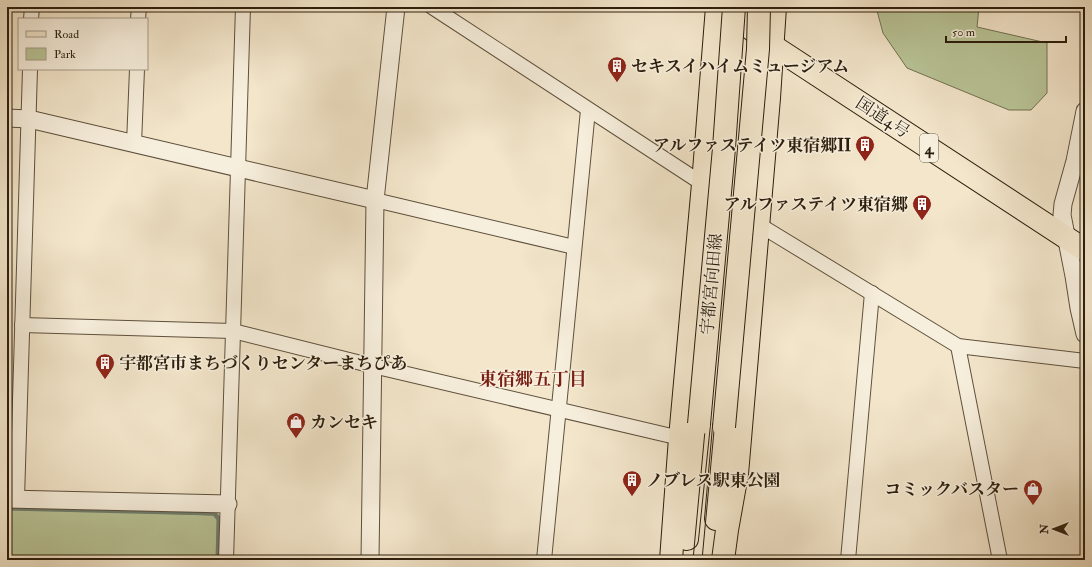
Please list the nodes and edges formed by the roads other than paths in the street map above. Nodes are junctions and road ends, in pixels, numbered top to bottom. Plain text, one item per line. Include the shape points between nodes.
1 (32, 7) edge
2 (139, 7) edge
3 (243, 7) edge
4 (396, 7) edge
5 (432, 7) edge
6 (717, 7) edge
7 (724, 7) edge
8 (734, 7) edge
9 (759, 7) edge
10 (775, 7) edge
11 (31, 18) edge
12 (138, 18) edge
13 (773, 46) junction
14 (30, 70) edge
15 (137, 70) edge
16 (588, 110) junction
17 (1085, 111) edge
18 (7, 118) edge
19 (29, 119) junction
20 (1083, 138) edge
21 (134, 144) junction
22 (238, 169) junction
23 (703, 184) junction
24 (375, 200) junction
25 (758, 224) junction
26 (1076, 244) edge
27 (574, 247) junction
28 (872, 293) junction
29 (22, 324) junction
30 (233, 331) junction
31 (1085, 334) edge
32 (958, 346) junction
33 (1085, 361) edge
34 (373, 366) junction
35 (558, 410) junction
36 (680, 438) junction
37 (12, 499) edge
38 (228, 504) junction
39 (226, 560) edge
40 (370, 560) edge
41 (544, 560) edge
42 (671, 560) edge
43 (685, 560) edge
44 (712, 560) edge
45 (723, 560) edge
46 (848, 560) edge
47 (1000, 560) edge

1 - 11 street
2 - 12 street
3 - 22 street
4 - 24 street
5 - 16 street
6 - 23 main road
7 - 13 main road, 国道4号 / 4
8 - 43 main road, 宇都宮向田線, bridge via 724,148
9 - 44 main road, 宇都宮向田線, bridge via 758,49
10 - 13 main road
13 - 25 main road
13 - 26 main road, 国道4号 / 4
14 - 19 street
15 - 21 street
16 - 23 street
16 - 27 street
17 - 20 street
18 - 19 street
19 - 21 street
19 - 29 street
20 - 26 street via 1062,215
21 - 22 street
22 - 24 street
22 - 30 street
23 - 36 main road
24 - 27 street
24 - 34 street
25 - 28 street
25 - 45 main road via 737,474
26 - 31 street via 1079,308
27 - 35 street
28 - 32 street
28 - 46 street
29 - 30 street
29 - 37 street
30 - 34 street
30 - 38 street
32 - 33 street
32 - 47 street
34 - 35 street
34 - 40 street
35 - 36 street
35 - 41 street
36 - 42 main road
37 - 38 street
38 - 39 street

